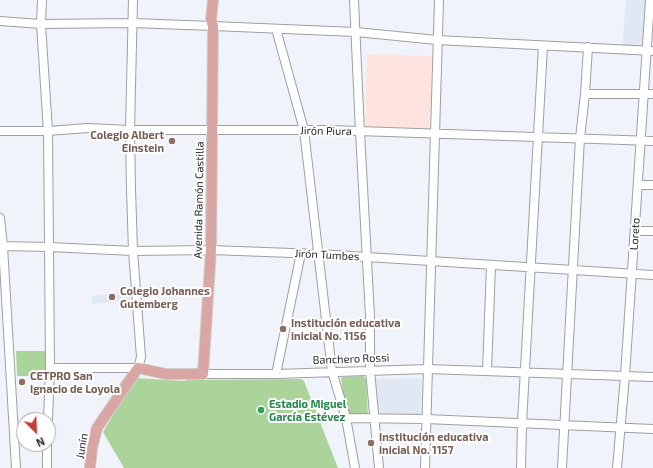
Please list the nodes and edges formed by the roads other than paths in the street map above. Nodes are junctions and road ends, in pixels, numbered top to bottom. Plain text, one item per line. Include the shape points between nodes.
1 (42, 0) edge
2 (133, 0) edge
3 (213, 0) edge
4 (218, 0) edge
5 (354, 0) edge
6 (439, 0) edge
7 (650, 0) edge
8 (0, 21) edge
9 (132, 23) junction
10 (41, 24) junction
11 (213, 26) junction
12 (276, 29) junction
13 (356, 32) junction
14 (437, 40) junction
15 (543, 46) junction
16 (588, 47) junction
17 (650, 51) edge
18 (585, 94) junction
19 (644, 94) junction
20 (653, 94) edge
21 (130, 130) junction
22 (212, 130) junction
23 (304, 130) junction
24 (0, 131) edge
25 (48, 131) junction
26 (360, 132) junction
27 (434, 134) junction
28 (539, 136) junction
29 (580, 138) junction
30 (641, 140) junction
31 (653, 141) edge
32 (638, 185) junction
33 (653, 185) edge
34 (0, 218) edge
35 (635, 231) junction
36 (653, 231) edge
37 (2, 246) edge
38 (50, 247) junction
39 (211, 250) junction
40 (133, 251) junction
41 (301, 253) junction
42 (319, 254) junction
43 (366, 257) junction
44 (431, 260) junction
45 (491, 266) junction
46 (531, 268) junction
47 (574, 271) junction
48 (632, 274) junction
49 (653, 275) edge
50 (50, 368) junction
51 (138, 368) junction
52 (428, 369) junction
53 (370, 370) junction
54 (332, 371) junction
55 (487, 371) junction
56 (525, 372) junction
57 (202, 374) junction
58 (276, 374) junction
59 (568, 374) junction
60 (625, 376) junction
61 (653, 377) edge
62 (48, 412) edge
63 (346, 418) junction
64 (373, 418) junction
65 (426, 419) junction
66 (522, 423) junction
67 (564, 426) junction
68 (621, 427) junction
69 (653, 429) edge
70 (47, 452) edge
71 (16, 468) edge
72 (47, 468) edge
73 (90, 468) edge
74 (355, 468) edge
75 (373, 468) edge
76 (379, 468) edge
77 (383, 468) edge
78 (425, 468) edge
79 (521, 468) edge
80 (562, 468) edge
81 (617, 468) edge

1 - 10 street
2 - 9 street
3 - 11 main road, Avenida Ramón Castilla
4 - 11 main road, Avenida Ramón Castilla via 216,21
5 - 13 street
6 - 14 street
7 - 17 street, Loreto
8 - 10 street
9 - 10 street
9 - 11 street
9 - 21 street
10 - 25 street
11 - 12 street
11 - 22 main road, Avenida Ramón Castilla
12 - 13 street
12 - 23 street
13 - 14 street
13 - 26 street
14 - 15 street
14 - 27 street
15 - 16 street
15 - 28 street
16 - 17 street
16 - 18 street
17 - 19 street, Loreto
18 - 19 street
18 - 29 street
19 - 20 street
19 - 30 street, Loreto
21 - 22 street, Jirón Piura
21 - 25 street, Jirón Piura via 88,128
21 - 40 street
22 - 23 street, Jirón Piura
22 - 39 main road, Avenida Ramón Castilla
23 - 26 street, Jirón Piura
23 - 42 street
24 - 25 street, Jirón Piura
25 - 38 street
26 - 27 street, Jirón Piura
26 - 43 street
27 - 28 street, Jirón Piura
27 - 44 street
28 - 29 street, Jirón Piura
28 - 46 street
29 - 30 street, Jirón Piura
29 - 47 street
30 - 31 street, Jirón Piura
30 - 32 street, Loreto
32 - 33 street
32 - 35 street, Loreto
34 - 37 street
35 - 36 street
35 - 48 street, Loreto
37 - 38 street, Jirón Tumbes
37 - 71 street
38 - 40 street, Jirón Tumbes
38 - 50 street
39 - 40 street, Jirón Tumbes
39 - 41 street, Jirón Tumbes
39 - 57 main road, Avenida Ramón Castilla
40 - 51 street via 141,357
41 - 42 street, Jirón Tumbes
41 - 58 street
42 - 43 street, Jirón Tumbes
42 - 54 street
43 - 44 street, Jirón Tumbes
43 - 53 street
44 - 45 street, Jirón Tumbes
44 - 52 street
45 - 46 street, Jirón Tumbes
45 - 55 street
46 - 47 street, Jirón Tumbes
46 - 56 street
47 - 48 street, Jirón Tumbes
47 - 59 street
48 - 49 street, Jirón Tumbes
48 - 60 street, Loreto
50 - 51 street, Banchero Rossi
50 - 62 street
51 - 57 main road, Banchero Rossi via 166,374
51 - 73 main road, Junín via 97,428
52 - 53 street, Banchero Rossi
52 - 55 street, Banchero Rossi
52 - 65 street
53 - 54 street, Banchero Rossi
53 - 64 street
54 - 58 street, Banchero Rossi
54 - 63 street
55 - 56 street, Banchero Rossi
56 - 59 street, Banchero Rossi
56 - 66 street
57 - 58 street, Banchero Rossi
59 - 60 street, Banchero Rossi
59 - 67 street
60 - 61 street, Banchero Rossi
60 - 68 street, Loreto
63 - 64 street
63 - 74 street
64 - 65 street
64 - 76 street
65 - 66 street
65 - 78 street
66 - 67 street
66 - 79 street
67 - 68 street
67 - 80 street
68 - 69 street
68 - 81 street, Loreto
70 - 72 street
75 - 76 street
76 - 77 street

